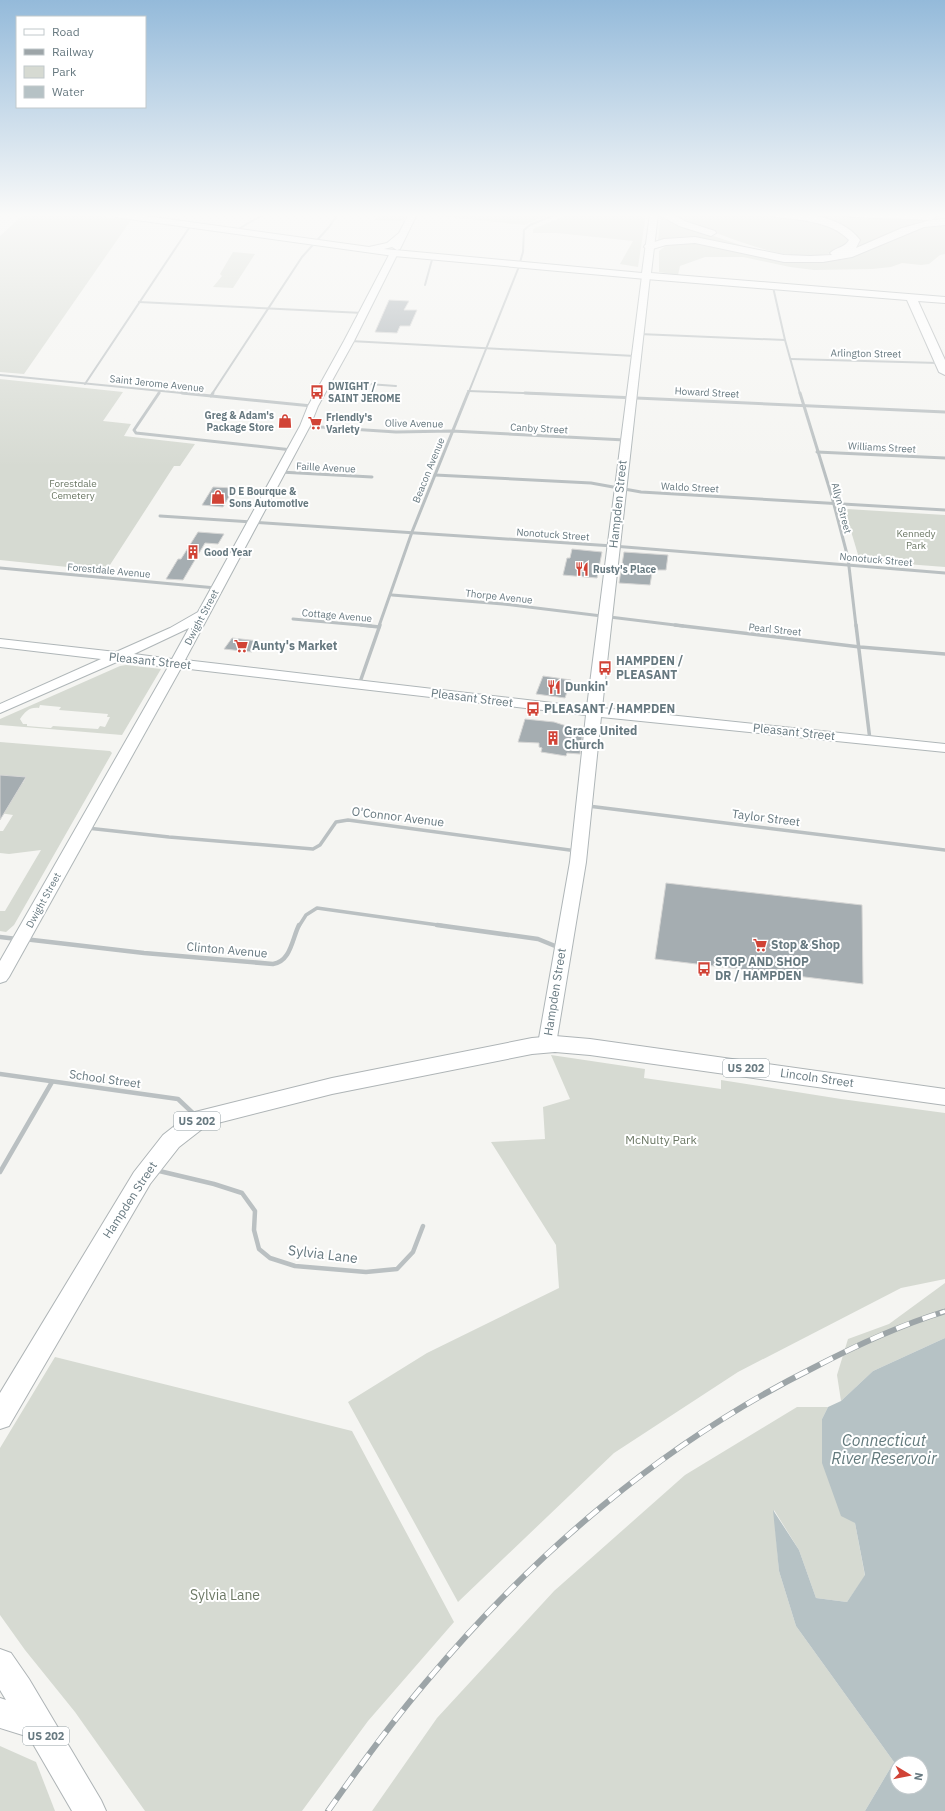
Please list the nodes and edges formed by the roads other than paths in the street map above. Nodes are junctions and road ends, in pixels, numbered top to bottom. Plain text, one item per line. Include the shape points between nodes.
1 (141, 299) edge
2 (276, 299) edge
3 (371, 299) edge
4 (506, 299) edge
5 (643, 299) edge
6 (776, 299) edge
7 (912, 299) edge
8 (928, 299) edge
9 (945, 300) edge
10 (139, 302) junction
11 (270, 308) junction
12 (364, 313) junction
13 (638, 334) junction
14 (785, 340) junction
15 (349, 341) junction
16 (486, 349) junction
17 (635, 356) junction
18 (791, 359) junction
19 (943, 368) edge
20 (0, 375) edge
21 (327, 382) junction
22 (85, 384) junction
23 (396, 386) dead end
24 (160, 391) junction
25 (468, 391) junction
26 (211, 396) junction
27 (631, 397) junction
28 (803, 405) junction
29 (313, 406) junction
30 (945, 412) edge
31 (305, 426) junction
32 (452, 432) junction
33 (625, 440) junction
34 (292, 450) junction
35 (817, 452) junction
36 (945, 458) edge
37 (279, 472) junction
38 (435, 475) junction
39 (372, 477) dead end
40 (620, 488) junction
41 (834, 503) junction
42 (945, 510) edge
43 (160, 516) dead end
44 (253, 522) junction
45 (412, 532) junction
46 (613, 546) junction
47 (849, 565) junction
48 (0, 568) edge
49 (945, 573) edge
50 (217, 588) junction
51 (392, 595) junction
52 (203, 613) junction
53 (604, 617) junction
54 (293, 619) dead end
55 (379, 627) junction
56 (0, 643) edge
57 (860, 646) junction
58 (945, 654) edge
59 (117, 658) junction
60 (177, 663) junction
61 (360, 685) junction
62 (0, 709) edge
63 (594, 712) junction
64 (870, 740) junction
65 (945, 748) edge
66 (585, 806) junction
67 (83, 827) junction
68 (945, 850) edge
69 (580, 851) junction
70 (0, 937) edge
71 (21, 939) junction
72 (562, 949) junction
73 (0, 977) edge
74 (547, 1044) junction
75 (0, 1074) edge
76 (52, 1082) junction
77 (945, 1096) edge
78 (199, 1119) junction
79 (149, 1169) junction
80 (0, 1172) edge
81 (423, 1226) dead end
82 (0, 1417) edge
83 (0, 1664) edge
84 (0, 1713) edge
85 (40, 1725) junction
86 (90, 1811) edge

1 - 10 street
2 - 11 street
3 - 12 main road, Dwight Street
4 - 16 street, Beacon Avenue
5 - 13 main road, Hampden Street
6 - 14 street, Allyn Street
7 - 19 main road
8 - 9 main road
10 - 11 street
10 - 22 street
11 - 12 street
11 - 26 street
12 - 15 main road, Dwight Street
13 - 14 street
13 - 17 main road, Hampden Street
14 - 18 street, Allyn Street
15 - 16 street
15 - 21 main road, Dwight Street
16 - 17 street
16 - 25 street, Beacon Avenue
17 - 27 main road, Hampden Street
18 - 19 street, Arlington Street
18 - 28 street, Allyn Street
20 - 22 street, Saint Jerome Avenue
21 - 23 street
21 - 29 main road, Dwight Street
22 - 24 street, Saint Jerome Avenue
24 - 26 street, Saint Jerome Avenue
24 - 34 street via 134,430 136,433
25 - 27 street, Howard Street
25 - 32 street, Beacon Avenue
26 - 29 street, Saint Jerome Avenue
27 - 28 street, Howard Street
27 - 33 main road, Hampden Street
28 - 30 street, Howard Street
28 - 35 street, Allyn Street
29 - 31 main road, Dwight Street
31 - 32 street, Olive Avenue via 396,432
31 - 34 main road, Dwight Street
32 - 33 street, Canby Street
32 - 38 street, Beacon Avenue
33 - 40 main road, Hampden Street
34 - 37 main road, Dwight Street
35 - 36 street, Williams Street
35 - 41 street, Allyn Street
37 - 39 street, Faille Avenue
37 - 44 main road, Dwight Street
38 - 40 street, Waldo Street via 591,483
38 - 45 street, Beacon Avenue
40 - 41 street, Waldo Street via 641,492
40 - 46 main road, Hampden Street
41 - 42 street, Waldo Street
41 - 47 street, Allyn Street
43 - 44 street, Nonotuck Street
44 - 45 street, Nonotuck Street
44 - 50 main road, Dwight Street
45 - 46 street, Nonotuck Street
45 - 51 street, Beacon Avenue
46 - 47 street, Nonotuck Street
46 - 53 main road, Hampden Street
47 - 49 street, Nonotuck Street
47 - 57 street, Allyn Street
48 - 50 street, Forestdale Avenue
50 - 52 main road, Dwight Street
51 - 53 street, Thorpe Avenue via 503,604
51 - 55 street, Beacon Avenue
52 - 59 main road via 175,631
52 - 60 main road, Dwight Street
53 - 57 street, Pearl Street
53 - 63 main road, Hampden Street
54 - 55 street, Cottage Avenue
55 - 61 street, Beacon Avenue
56 - 59 main road, Pleasant Street
57 - 58 street, Pearl Street
57 - 64 street, Allyn Street
59 - 60 main road, Pleasant Street
59 - 62 main road
60 - 61 main road, Pleasant Street
60 - 67 main road, Dwight Street
61 - 63 main road, Pleasant Street
63 - 64 main road, Pleasant Street
63 - 66 main road, Hampden Street
64 - 65 main road, Pleasant Street
66 - 68 street, Taylor Street
66 - 69 main road, Hampden Street
67 - 69 street, O'Connor Avenue via 312,849 320,845 336,822 348,820
67 - 71 main road, Dwight Street
69 - 72 main road, Hampden Street
70 - 71 street, Clinton Avenue
71 - 72 street, Clinton Avenue via 273,964 280,963 286,958 305,915 316,908 538,939
71 - 73 main road, Dwight Street
72 - 74 main road, Hampden Street
74 - 77 main road, Lincoln Street / US 202 via 590,1047
74 - 78 main road, Hampden Street / US 202 via 332,1086
75 - 76 street, School Street
76 - 78 street, School Street via 178,1099
76 - 80 street
78 - 79 main road, Hampden Street / US 202 via 171,1141
79 - 81 street, Sylvia Lane via 242,1193 255,1211 254,1230 259,1249 270,1258 295,1266 366,1272 397,1269 413,1252
79 - 82 main road, Hampden Street / US 202
83 - 85 main road, US 202
84 - 85 main road
85 - 86 main road, US 202

